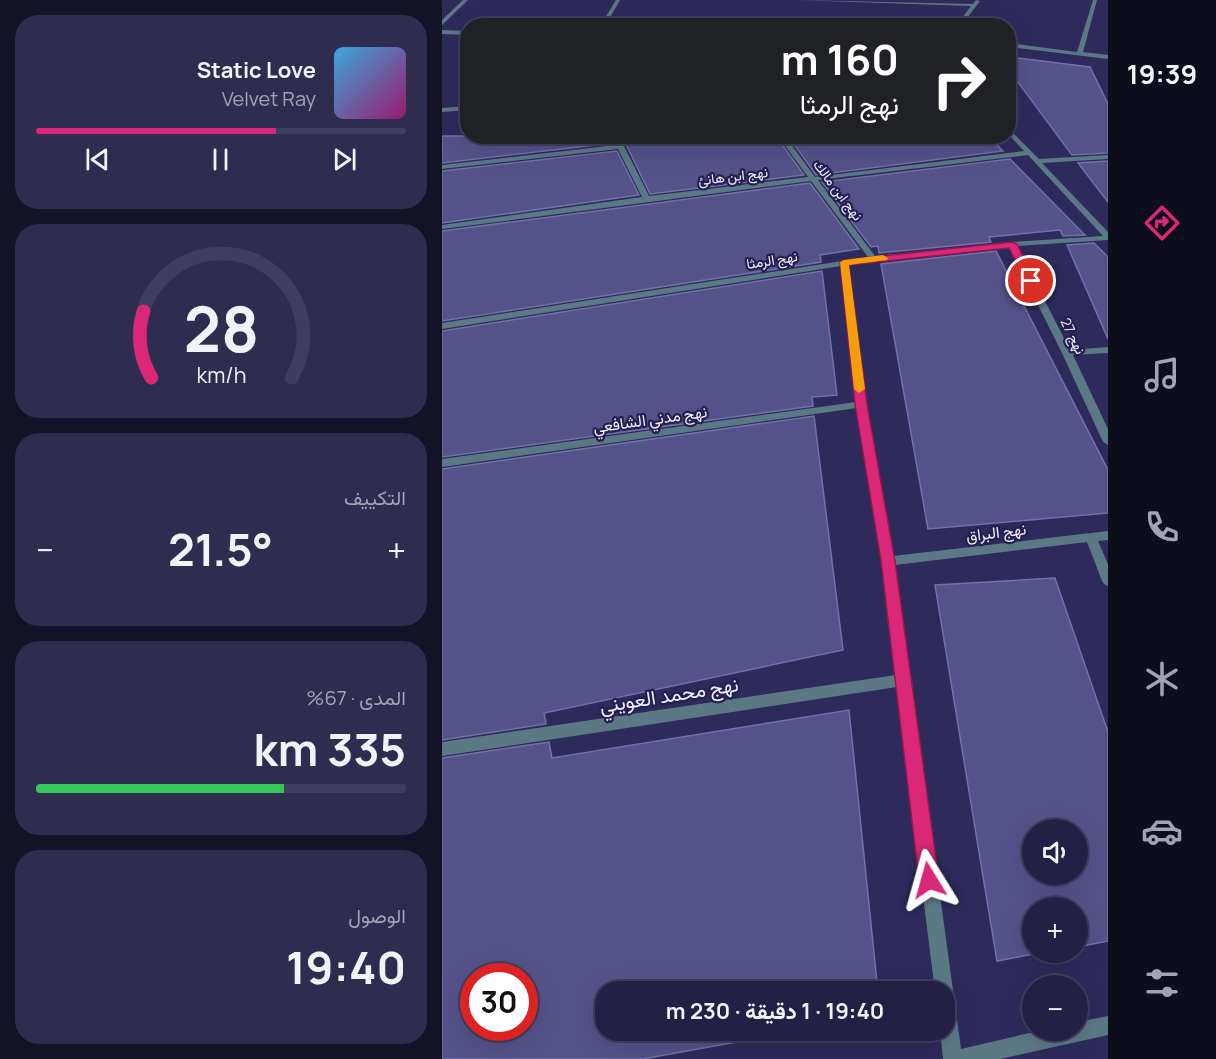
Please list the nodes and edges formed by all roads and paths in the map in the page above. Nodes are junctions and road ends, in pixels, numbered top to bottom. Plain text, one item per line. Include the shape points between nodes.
1 (466, 0) edge
2 (618, 0) edge
3 (797, 0) edge
4 (979, 0) edge
5 (1095, 0) edge
6 (974, 5) junction
7 (607, 18) edge
8 (964, 18) edge
9 (442, 23) edge
10 (442, 32) edge
11 (460, 33) edge
12 (1016, 46) edge
13 (1080, 52) junction
14 (1108, 57) edge
15 (460, 109) edge
16 (442, 110) edge
17 (1016, 140) edge
18 (619, 144) edge
19 (787, 144) edge
20 (620, 147) junction
21 (1027, 153) junction
22 (1108, 157) edge
23 (1035, 161) junction
24 (442, 167) edge
25 (812, 178) junction
26 (647, 199) junction
27 (442, 227) edge
28 (1108, 238) edge
29 (1012, 244) junction
30 (873, 259) junction
31 (844, 262) junction
32 (442, 326) edge
33 (1108, 350) edge
34 (1067, 353) junction
35 (861, 404) junction
36 (1108, 442) edge
37 (442, 463) edge
38 (1108, 535) edge
39 (1091, 537) junction
40 (888, 561) junction
41 (1108, 581) edge
42 (902, 681) junction
43 (442, 749) edge
44 (942, 981) edge
45 (1108, 1025) edge
46 (951, 1041) edge
47 (953, 1059) edge
48 (958, 1059) edge

1 - 9 street
2 - 7 street
3 - 6 street
4 - 6 street
5 - 13 street
6 - 8 street
10 - 11 street
12 - 13 street
13 - 14 street
15 - 16 street
17 - 21 street
18 - 20 street
19 - 25 street, نهج ابن مالك
20 - 24 street
20 - 26 street
21 - 23 street
21 - 25 street, نهج ابن هانئ
22 - 23 street
23 - 28 street
25 - 26 street, نهج ابن هانئ
25 - 30 street, نهج ابن مالك
26 - 27 street, نهج ابن هانئ
28 - 29 street, نهج الرمثا
29 - 30 street, نهج الرمثا
29 - 34 street, نهج 27
30 - 31 street, نهج الرمثا
31 - 32 street, نهج الرمثا
31 - 35 street
33 - 34 street
34 - 36 street, نهج 27
35 - 37 street, نهج مدني الشافعي
35 - 40 street
38 - 39 street, نهج البراق
39 - 40 street, نهج البراق
39 - 41 street
40 - 42 street
42 - 43 street, نهج محمد العويني
42 - 44 street
45 - 48 street
46 - 47 street

